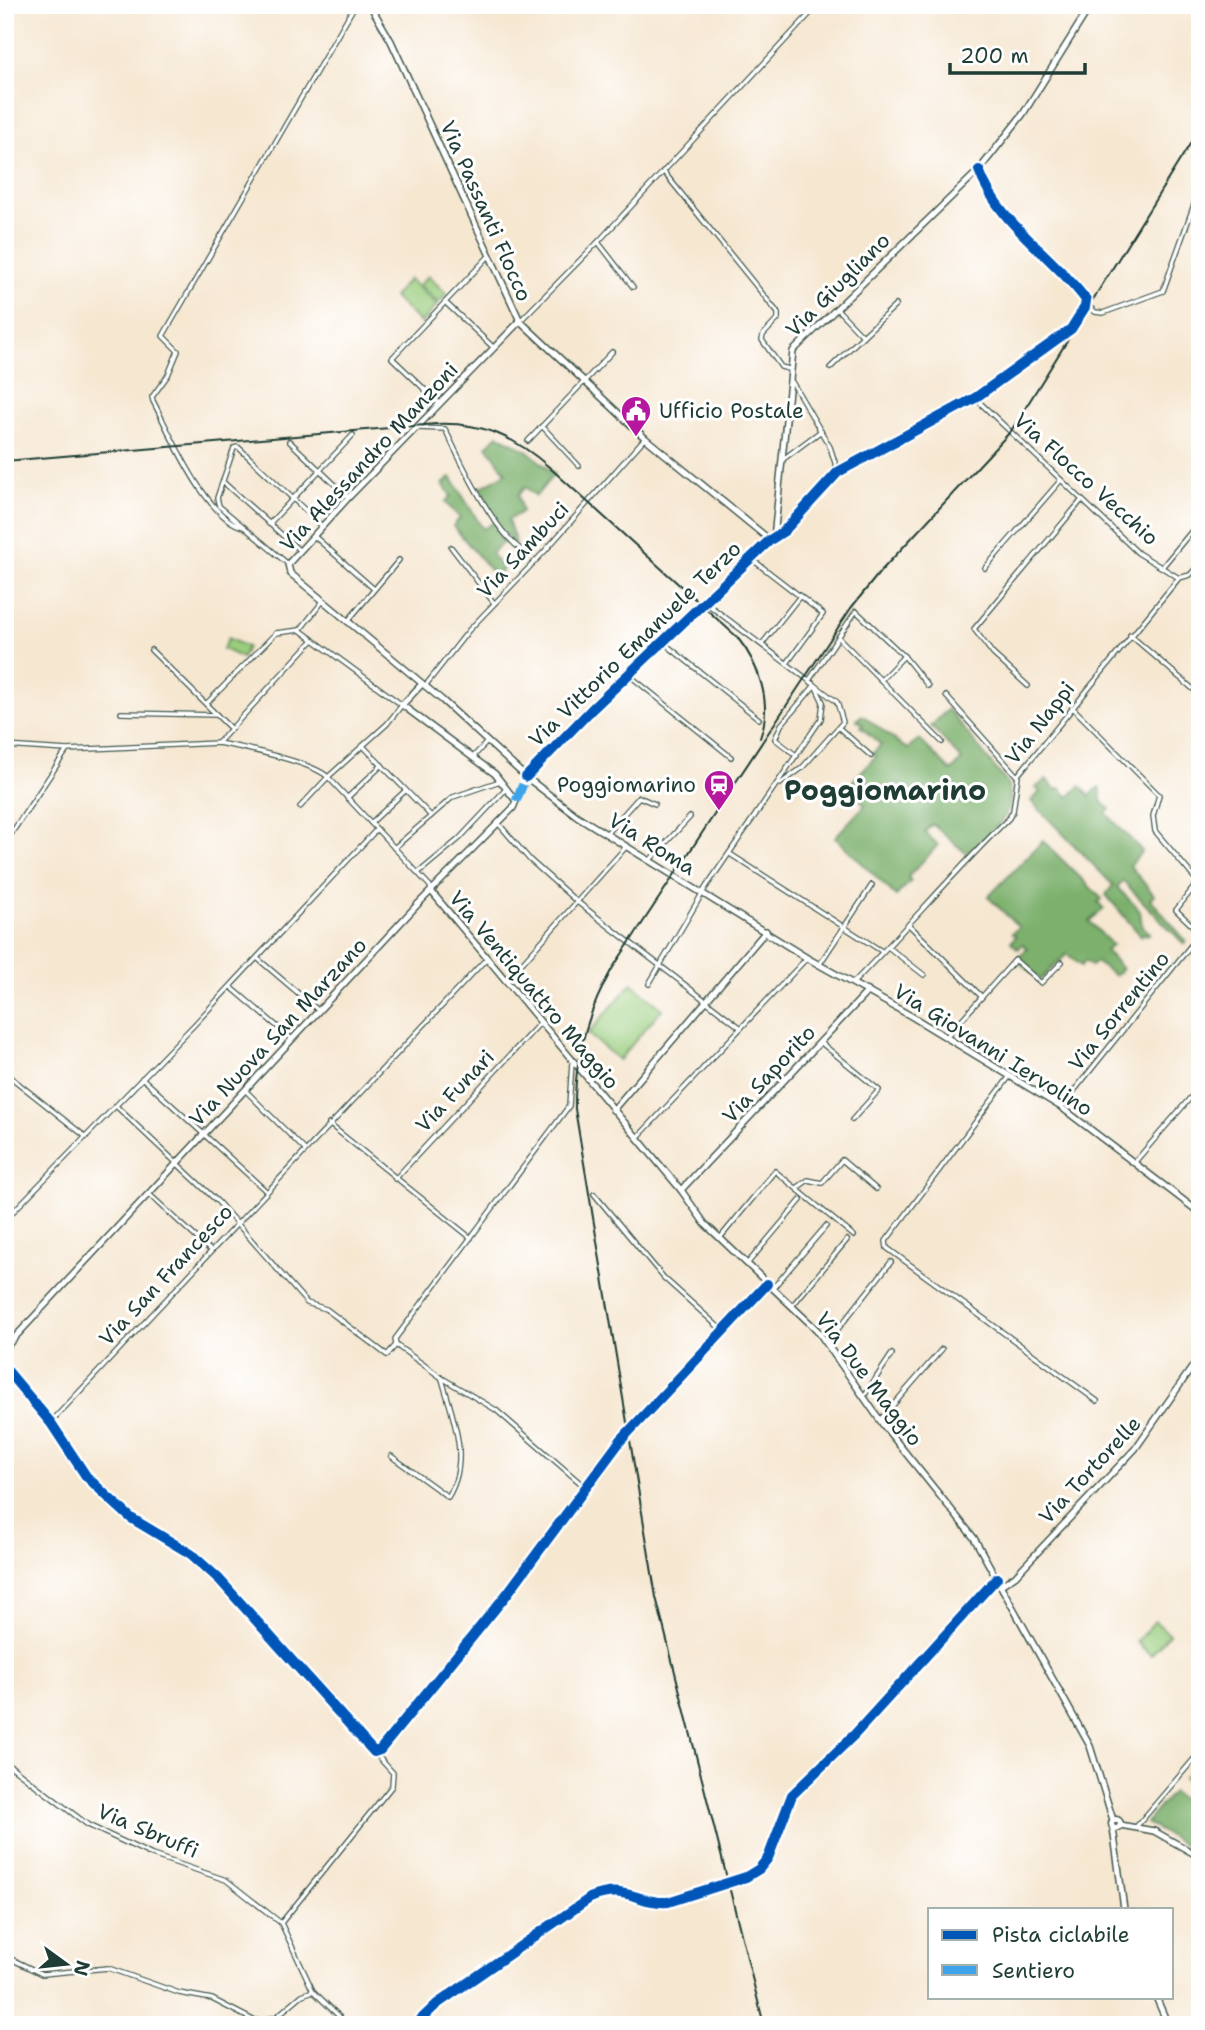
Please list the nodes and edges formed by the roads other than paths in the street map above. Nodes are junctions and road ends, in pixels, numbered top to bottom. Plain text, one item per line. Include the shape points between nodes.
1 (355, 5) edge
2 (370, 5) edge
3 (818, 5) edge
4 (1091, 5) edge
5 (979, 170) junction
6 (663, 171) junction
7 (1200, 188) edge
8 (598, 242) junction
9 (490, 255) junction
10 (633, 287) dead end
11 (1086, 303) junction
12 (447, 304) dead end
13 (896, 305) dead end
14 (836, 307) junction
15 (520, 321) junction
16 (863, 336) junction
17 (494, 348) junction
18 (612, 352) dead end
19 (830, 368) dead end
20 (789, 369) junction
21 (789, 377) junction
22 (583, 383) junction
23 (975, 398) junction
24 (440, 404) junction
25 (542, 426) junction
26 (416, 428) junction
27 (821, 431) junction
28 (353, 435) dead end
29 (645, 438) junction
30 (289, 441) dead end
31 (528, 441) dead end
32 (781, 461) junction
33 (579, 466) dead end
34 (319, 470) junction
35 (838, 472) junction
36 (1061, 480) junction
37 (223, 482) junction
38 (348, 498) junction
39 (293, 499) junction
40 (1082, 500) junction
41 (1200, 521) edge
42 (269, 524) junction
43 (322, 526) junction
44 (244, 527) junction
45 (314, 536) junction
46 (773, 536) junction
47 (451, 548) dead end
48 (300, 551) junction
49 (527, 553) dead end
50 (399, 560) dead end
51 (752, 560) junction
52 (1200, 563) edge
53 (288, 565) junction
54 (1163, 566) junction
55 (985, 568) dead end
56 (1179, 578) junction
57 (374, 589) junction
58 (800, 596) junction
59 (323, 601) junction
60 (494, 603) junction
61 (706, 603) junction
62 (347, 622) junction
63 (300, 630) junction
64 (1130, 635) junction
65 (838, 637) junction
66 (313, 640) junction
67 (664, 643) junction
68 (762, 644) junction
69 (150, 650) dead end
70 (904, 656) junction
71 (788, 662) junction
72 (629, 674) junction
73 (809, 680) junction
74 (881, 680) junction
75 (424, 685) junction
76 (815, 685) junction
77 (1028, 686) dead end
78 (928, 687) dead end
79 (1200, 695) edge
80 (946, 696) dead end
81 (207, 704) junction
82 (402, 705) junction
83 (1072, 707) junction
84 (121, 713) dead end
85 (217, 715) junction
86 (759, 719) dead end
87 (230, 728) junction
88 (839, 728) junction
89 (488, 741) junction
90 (218, 743) junction
91 (942, 743) dead end
92 (5, 746) edge
93 (363, 746) junction
94 (67, 750) junction
95 (797, 756) junction
96 (871, 756) dead end
97 (472, 757) junction
98 (731, 757) dead end
99 (382, 765) junction
100 (1017, 776) junction
101 (328, 777) junction
102 (526, 777) junction
103 (500, 781) junction
104 (776, 786) junction
105 (506, 789) junction
106 (406, 790) junction
107 (347, 798) junction
108 (655, 804) dead end
109 (300, 807) dead end
110 (431, 816) junction
111 (690, 817) dead end
112 (372, 823) junction
113 (498, 823) junction
114 (377, 829) junction
115 (606, 834) junction
116 (5, 843) edge
117 (394, 848) junction
118 (625, 848) junction
119 (730, 854) junction
120 (649, 861) junction
121 (418, 873) junction
122 (1199, 881) edge
123 (872, 886) dead end
124 (431, 891) junction
125 (702, 894) junction
126 (576, 901) junction
127 (909, 925) junction
128 (845, 928) junction
129 (766, 931) junction
130 (1200, 934) edge
131 (888, 947) junction
132 (883, 952) junction
133 (257, 958) junction
134 (807, 958) junction
135 (486, 959) junction
136 (1062, 962) dead end
137 (819, 965) junction
138 (659, 967) junction
139 (923, 975) dead end
140 (505, 982) junction
141 (854, 982) junction
142 (649, 984) dead end
143 (231, 986) junction
144 (868, 991) junction
145 (982, 996) junction
146 (707, 1001) junction
147 (319, 1011) junction
148 (539, 1024) junction
149 (741, 1028) junction
150 (946, 1037) junction
151 (293, 1040) junction
152 (820, 1042) junction
153 (572, 1063) junction
154 (9, 1076) dead end
155 (1010, 1076) junction
156 (142, 1078) junction
157 (246, 1091) junction
158 (1200, 1103) edge
159 (116, 1107) junction
160 (1061, 1107) junction
161 (613, 1110) junction
162 (852, 1120) dead end
163 (329, 1124) junction
164 (206, 1134) junction
165 (86, 1137) junction
166 (637, 1138) junction
167 (305, 1150) junction
168 (1134, 1163) junction
169 (178, 1164) junction
170 (396, 1179) junction
171 (797, 1188) junction
172 (876, 1189) dead end
173 (681, 1190) junction
174 (266, 1191) junction
175 (149, 1194) junction
176 (594, 1194) dead end
177 (801, 1200) dead end
178 (1200, 1213) edge
179 (5, 1220) edge
180 (237, 1222) junction
181 (827, 1226) dead end
182 (854, 1236) dead end
183 (471, 1237) junction
184 (720, 1238) junction
185 (847, 1240) dead end
186 (211, 1251) junction
187 (891, 1262) dead end
188 (747, 1264) junction
189 (770, 1286) junction
190 (792, 1306) junction
191 (723, 1331) junction
192 (827, 1343) junction
193 (7, 1345) edge
194 (396, 1345) junction
195 (942, 1349) dead end
196 (892, 1354) dead end
197 (1200, 1356) edge
198 (5, 1368) edge
199 (442, 1378) junction
200 (864, 1396) junction
201 (1097, 1401) dead end
202 (880, 1420) junction
203 (51, 1423) junction
204 (391, 1456) dead end
205 (586, 1487) junction
206 (997, 1578) junction
207 (1002, 1585) junction
208 (374, 1752) junction
209 (1200, 1752) edge
210 (5, 1762) edge
211 (1113, 1824) junction
212 (1136, 1827) junction
213 (1200, 1857) edge
214 (1124, 1908) edge
215 (281, 1923) junction
216 (5, 1956) edge
217 (313, 1991) junction
218 (1156, 1998) edge
219 (348, 2025) edge
220 (415, 2025) edge
221 (1168, 2025) edge

1 - 44 street via 163,335 178,351 153,401 211,505
2 - 9 main road, Via Passanti Flocco
3 - 6 street
4 - 5 main road, Via Giugliano
5 - 11 main road via 984,187 1002,212 1053,261
5 - 14 main road, Via Giugliano
6 - 8 street
6 - 20 street via 778,313 762,340 781,366
7 - 11 street via 1163,291 1103,313
8 - 10 street
8 - 15 street
9 - 15 main road, Via Passanti Flocco
9 - 24 street via 392,358
11 - 23 main road via 1071,329
12 - 17 street
13 - 16 street
14 - 16 street
14 - 20 main road, Via Giugliano via 793,351
15 - 17 main road, Via Alessandro Manzoni
15 - 22 main road, Via Passanti Flocco
16 - 19 street
17 - 24 main road, Via Alessandro Manzoni
18 - 22 street
20 - 21 main road, Via Giugliano
21 - 27 street
21 - 32 main road, Via Giugliano
22 - 25 street
22 - 29 main road, Via Passanti Flocco
23 - 35 main road
23 - 36 street, Via Flocco Vecchio
24 - 26 main road, Via Alessandro Manzoni
25 - 31 street
25 - 33 street
26 - 38 main road, Via Alessandro Manzoni
26 - 49 street via 445,429 510,542
27 - 32 street
27 - 35 street
28 - 34 street
29 - 46 main road, Via Passanti Flocco
29 - 60 street, Via Sambuci
30 - 34 street
32 - 46 main road, Via Giugliano
34 - 38 street
34 - 39 street
35 - 46 main road via 784,531
36 - 40 street, Via Flocco Vecchio
36 - 55 street
37 - 39 street via 238,447
37 - 42 street
37 - 44 street via 219,506
38 - 43 main road, Via Alessandro Manzoni
39 - 42 street
39 - 43 street
40 - 54 street, Via Flocco Vecchio via 1138,553
40 - 77 street via 974,630
41 - 54 street
42 - 48 street
43 - 45 main road, Via Alessandro Manzoni
44 - 53 street
45 - 48 main road, Via Alessandro Manzoni
45 - 57 street
46 - 51 street, Via Vittorio Emanuele Terzo
47 - 60 street
48 - 53 main road, Via Alessandro Manzoni
50 - 57 street
51 - 58 street
51 - 61 street, Via Vittorio Emanuele Terzo
52 - 56 street, Via Nappi via 1190,575
53 - 59 main road, Via Alessandro Manzoni via 290,573
54 - 56 street, Via Flocco Vecchio
56 - 64 street, Via Nappi
57 - 62 street
58 - 68 street
58 - 71 street via 823,614
59 - 62 main road, Via Alessandro Manzoni
59 - 63 street
60 - 75 street, Via Sambuci
61 - 67 street, Via Vittorio Emanuele Terzo
61 - 68 street
62 - 75 main road, Via Alessandro Manzoni
63 - 66 street
63 - 81 street via 276,633
64 - 79 street
64 - 83 street, Via Nappi
65 - 70 street via 856,611
65 - 73 street
65 - 74 street
66 - 82 street
66 - 87 street
67 - 72 street, Via Vittorio Emanuele Terzo
67 - 86 street
68 - 71 street
69 - 81 street
70 - 74 street
70 - 78 street
71 - 73 street
72 - 98 street
72 - 102 street, Via Vittorio Emanuele Terzo
73 - 76 street
74 - 91 street
75 - 82 main road
75 - 89 main road, Via Alessandro Manzoni
76 - 88 street via 841,708 844,718
76 - 95 street via 823,711
76 - 95 street via 781,725 775,739
80 - 100 street
81 - 85 street
82 - 93 street
82 - 97 main road, Via Nuova San Marzano
83 - 100 street, Via Nappi
83 - 122 street via 1159,795 1153,816 1155,831
84 - 85 street
85 - 87 street
87 - 90 street
88 - 96 street
88 - 104 street via 802,768
89 - 97 street
89 - 102 main road, Via Alessandro Manzoni
90 - 94 street
90 - 101 street via 295,762
92 - 94 street
93 - 99 street
93 - 101 street
94 - 116 street
95 - 104 street
97 - 103 main road, Via Nuova San Marzano
99 - 106 street
99 - 107 street
100 - 127 street, Via Nappi via 1009,818
101 - 107 street
101 - 109 street
102 - 115 main road, Via Roma
103 - 105 main road, Via Nuova San Marzano
103 - 110 street via 453,797
104 - 119 street
105 - 113 main road, Via Nuova San Marzano via 516,802
105 - 121 street via 459,839
106 - 110 street
106 - 112 street
107 - 112 street
108 - 115 street via 639,797
110 - 117 street
111 - 120 street
112 - 114 street
113 - 124 main road, Via Nuova San Marzano
113 - 126 street via 530,860
114 - 117 street
114 - 133 street
115 - 118 main road, Via Roma
117 - 121 street
118 - 120 main road, Via Roma
118 - 126 street
119 - 125 street
119 - 128 street
120 - 125 main road, Via Roma
121 - 124 street
122 - 130 street, Via Sorrentino via 1176,910
123 - 128 street
124 - 135 main road, Via Ventiquattro Maggio
124 - 147 main road, Via Nuova San Marzano
125 - 129 main road, Via Roma
125 - 138 street
126 - 138 street
126 - 140 street
127 - 131 street, Via Nappi
127 - 145 street
128 - 132 street
128 - 137 street
129 - 134 main road, Via Roma
129 - 146 main road
130 - 160 street, Via Sorrentino
131 - 132 street, Via Nappi
131 - 139 street
132 - 141 street, Via Nappi
133 - 143 street
133 - 147 street
134 - 137 main road, Via Roma
134 - 149 street
135 - 140 main road, Via Ventiquattro Maggio
135 - 163 street
136 - 145 street via 1041,983 1015,960
137 - 141 main road, Via Roma
138 - 142 street
138 - 146 street
140 - 148 main road, Via Ventiquattro Maggio
141 - 144 main road
143 - 151 street
143 - 156 street
144 - 150 main road, Via Giovanni Iervolino
144 - 152 main road, Via Saporito
145 - 150 street
146 - 149 street
146 - 161 main road
147 - 151 main road, Via Nuova San Marzano
148 - 153 main road, Via Ventiquattro Maggio
148 - 170 street, Via Funari
149 - 166 street
150 - 155 main road, Via Giovanni Iervolino
151 - 157 main road, Via Nuova San Marzano
152 - 162 street via 878,1090
152 - 173 main road, Via Saporito
153 - 161 main road, Via Ventiquattro Maggio
153 - 183 street via 569,1106
154 - 165 street
155 - 160 main road, Via Giovanni Iervolino
155 - 201 street via 886,1241 887,1248
156 - 159 street
156 - 164 street
157 - 164 main road, Via Nuova San Marzano
157 - 167 street
158 - 168 street via 1191,1097
159 - 165 street
159 - 169 street
160 - 168 main road, Via Giovanni Iervolino
161 - 166 main road, Via Due Maggio
163 - 167 street, Via San Francesco
163 - 170 street
164 - 169 main road, Via Nuova San Marzano
164 - 174 street
165 - 179 street
166 - 173 main road, Via Due Maggio
167 - 174 street, Via San Francesco
168 - 178 main road, Via Giovanni Iervolino
169 - 175 main road, Via Nuova San Marzano
169 - 180 street
170 - 183 street
171 - 172 street via 808,1180 822,1184 842,1160
171 - 182 street
171 - 184 street via 775,1171
173 - 184 main road, Via Due Maggio
174 - 180 street, Via San Francesco
175 - 186 street
175 - 193 main road, Via Nuova San Marzano
176 - 191 street via 664,1278
177 - 188 street
180 - 186 street, Via San Francesco
180 - 194 street via 307,1303 326,1309 387,1355
181 - 189 street
183 - 194 street via 395,1339
184 - 188 main road, Via Due Maggio
185 - 190 street
186 - 203 street, Via San Francesco
187 - 192 street
188 - 189 main road, Via Due Maggio
189 - 190 main road, Via Due Maggio
189 - 191 street
190 - 192 main road, Via Due Maggio
191 - 205 street, bridge via 633,1426
192 - 200 main road, Via Due Maggio
194 - 199 street
195 - 202 street
196 - 200 street
197 - 207 main road, Via Tortorelle via 1135,1449
198 - 203 street
199 - 204 street via 461,1466 448,1497
199 - 205 street via 496,1410
200 - 202 main road, Via Due Maggio
202 - 206 main road, Via Due Maggio via 955,1510
203 - 208 street via 90,1479 131,1518 191,1554 219,1579
205 - 208 street via 475,1634
206 - 207 main road, Via Due Maggio
206 - 220 street, bridge via 855,1734 792,1795 763,1864 746,1877 668,1902 619,1891 590,1898
207 - 211 main road, Via Due Maggio via 1090,1746
208 - 215 street via 394,1777 392,1786
209 - 212 street
210 - 215 street, Via Sbruffi via 88,1825 162,1859 226,1880
211 - 212 main road via 1118,1819 1120,1825
211 - 214 main road, Via Due Maggio
212 - 213 main road via 1154,1831
215 - 217 street
216 - 217 street via 42,1974 108,1968 179,1993 212,1999 261,2021 276,2017
217 - 219 street
218 - 221 main road

